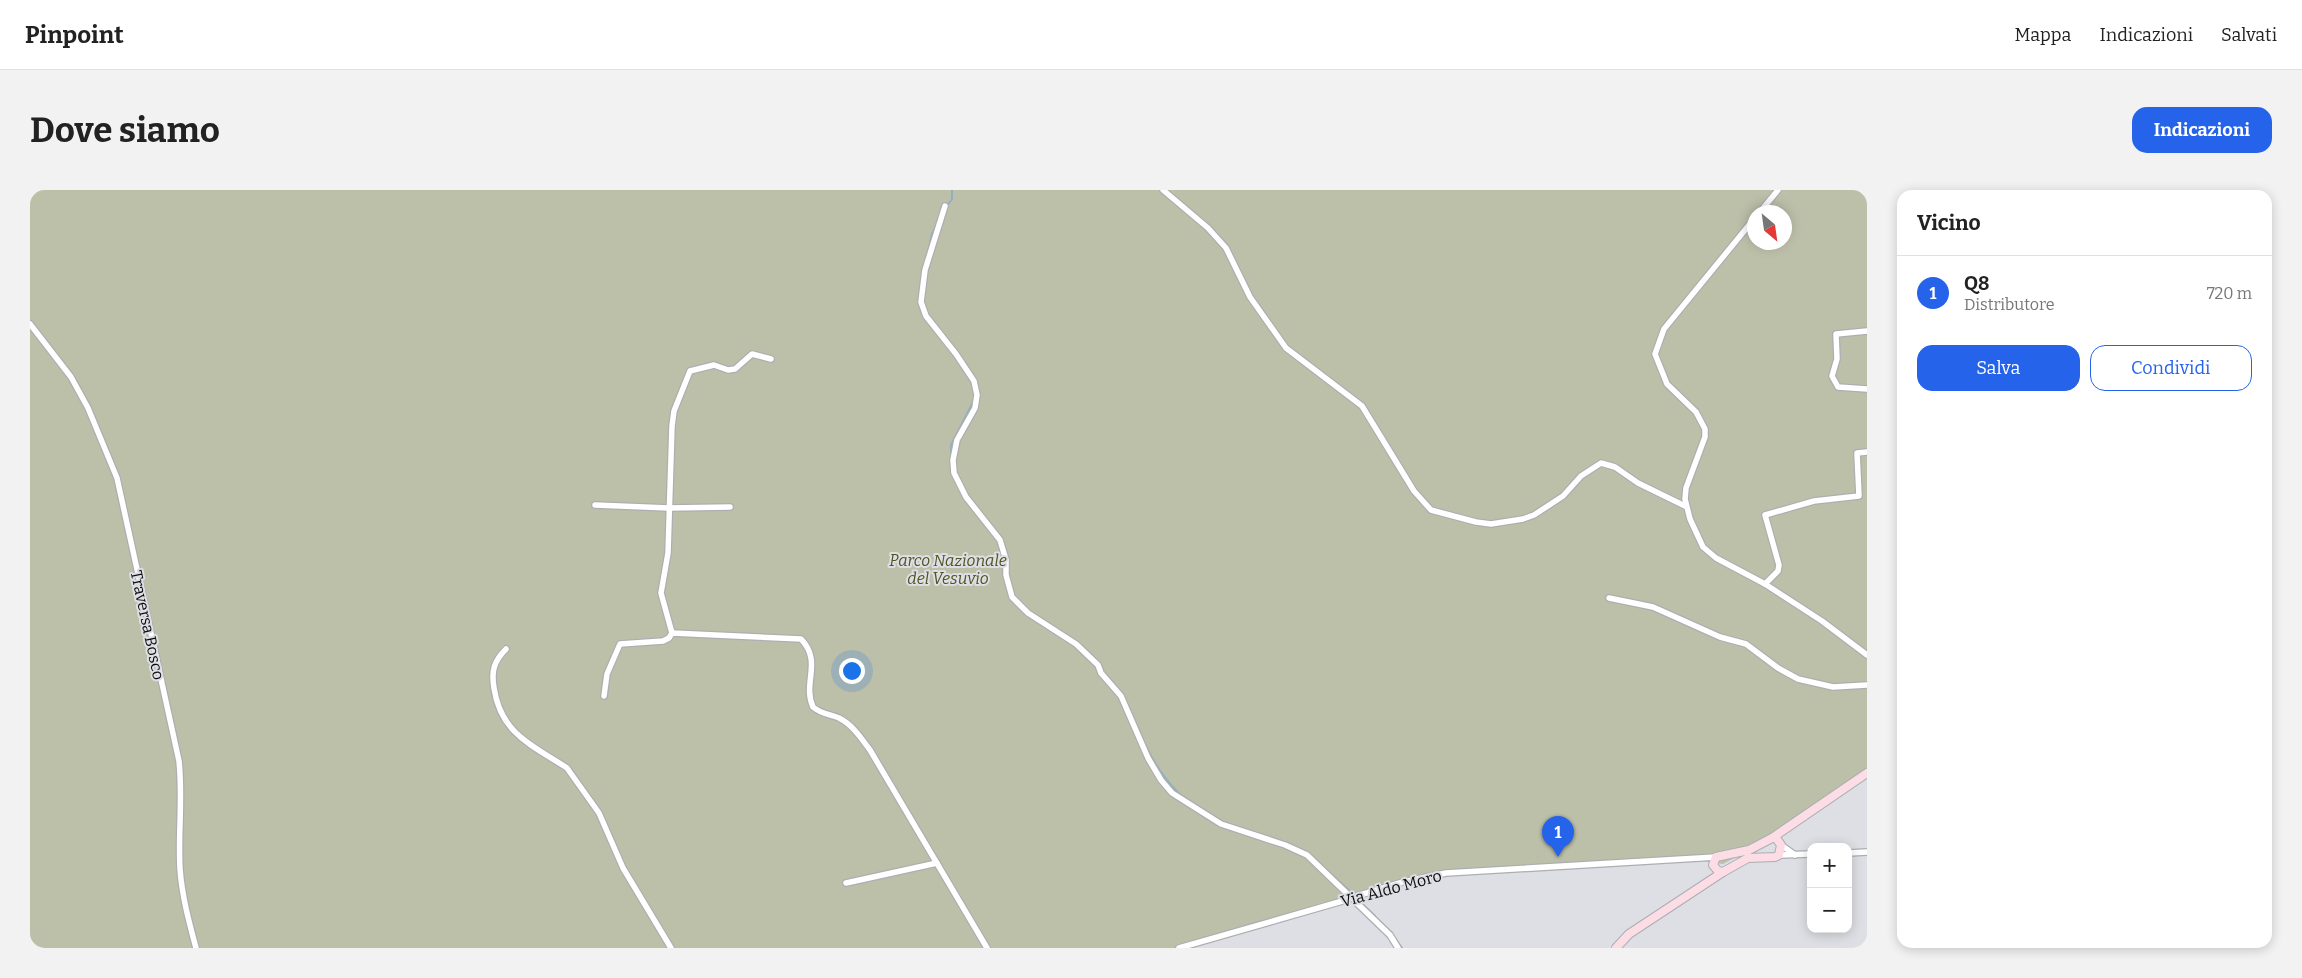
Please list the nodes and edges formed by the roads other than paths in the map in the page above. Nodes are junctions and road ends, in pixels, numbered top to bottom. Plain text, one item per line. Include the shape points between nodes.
1 (1163, 190) edge
2 (1778, 190) edge
3 (1766, 205) edge
4 (945, 206) dead end
5 (1747, 228) edge
6 (30, 324) edge
7 (1867, 330) edge
8 (771, 359) dead end
9 (1867, 389) edge
10 (1867, 452) edge
11 (595, 505) dead end
12 (1685, 506) junction
13 (730, 507) dead end
14 (669, 508) junction
15 (1765, 584) junction
16 (1609, 598) dead end
17 (672, 633) junction
18 (506, 649) dead end
19 (1867, 655) edge
20 (1867, 686) edge
21 (604, 696) dead end
22 (1867, 773) edge
23 (1778, 842) junction
24 (1867, 852) edge
25 (1852, 853) edge
26 (1795, 854) junction
27 (1807, 854) edge
28 (1779, 855) junction
29 (1716, 857) junction
30 (1699, 858) junction
31 (937, 863) junction
32 (1714, 866) junction
33 (1723, 872) junction
34 (1708, 882) junction
35 (846, 883) dead end
36 (196, 948) edge
37 (671, 948) edge
38 (987, 948) edge
39 (1179, 948) edge
40 (1398, 948) edge
41 (1616, 948) edge

1 - 12 street via 1208,228 1226,248 1250,297 1286,348 1365,410 1414,492 1431,510 1491,524 1523,519 1563,496 1581,476 1601,463
2 - 3 street
4 - 40 street via 925,270 920,302 926,316 974,381 975,408 957,440 954,473 966,497 1000,540 1012,597 1028,613 1076,644 1098,665 1120,696 1148,758 1172,793 1220,824 1286,845 1308,856 1390,935
5 - 12 street via 1664,329 1655,354 1667,384 1696,412 1705,429 1702,448 1686,488
6 - 36 street, Traversa Bosco via 71,377 88,408 122,495 179,761 180,870
7 - 9 street via 1836,334 1837,359 1832,376 1838,387
8 - 14 street via 752,354 735,369 714,365 690,371 673,419
10 - 15 street via 1857,453 1859,496 1814,501 1765,515 1779,565 1778,571
11 - 14 street
12 - 15 street via 1703,547 1716,558
13 - 14 street
14 - 17 street via 668,553 661,593
15 - 19 street
16 - 20 street via 1652,607 1720,637 1746,644 1798,679 1832,688
17 - 21 street via 662,641 620,644 607,674
17 - 31 street via 801,639 812,654 809,694 813,707 854,728
18 - 37 street via 497,658 493,680 504,720 516,734 574,775 600,813 623,868
22 - 23 main road via 1786,828
23 - 26 street
23 - 28 main road
23 - 29 main road
24 - 25 street
26 - 27 street
26 - 28 street
28 - 33 main road via 1744,860
29 - 30 street, Via Aldo Moro
29 - 32 main road
30 - 32 street, Via Aldo Moro
30 - 39 street, Via Aldo Moro, bridge via 1446,873 1403,882
31 - 35 street
31 - 38 street
32 - 33 main road
32 - 34 main road
33 - 34 main road
34 - 41 main road via 1629,934

